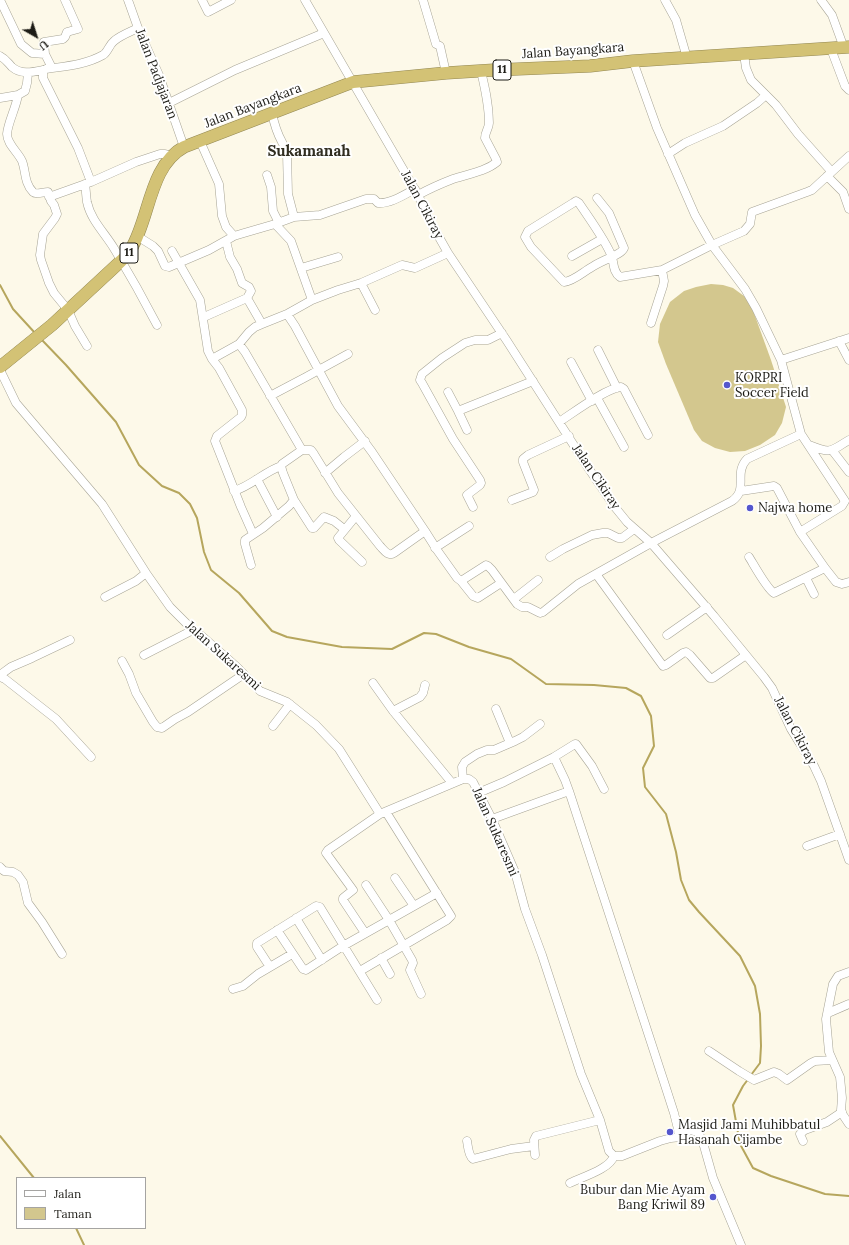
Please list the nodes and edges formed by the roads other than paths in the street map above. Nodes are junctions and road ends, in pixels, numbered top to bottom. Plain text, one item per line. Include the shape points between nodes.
1 (0, 0) edge
2 (65, 0) edge
3 (128, 0) edge
4 (202, 0) edge
5 (231, 0) edge
6 (306, 0) edge
7 (423, 0) edge
8 (665, 0) edge
9 (821, 0) edge
10 (138, 28) junction
11 (324, 33) junction
12 (846, 48) edge
13 (831, 49) junction
14 (45, 54) junction
15 (744, 54) junction
16 (0, 56) edge
17 (687, 58) junction
18 (633, 61) junction
19 (48, 69) junction
20 (481, 71) junction
21 (28, 72) junction
22 (446, 73) junction
23 (353, 82) junction
24 (849, 90) edge
25 (18, 96) junction
26 (766, 96) junction
27 (0, 98) edge
28 (169, 103) junction
29 (272, 113) junction
30 (200, 141) junction
31 (184, 148) junction
32 (668, 154) junction
33 (171, 156) junction
34 (849, 156) edge
35 (829, 173) junction
36 (267, 175) dead end
37 (88, 183) junction
38 (416, 192) junction
39 (49, 196) junction
40 (597, 198) dead end
41 (849, 209) edge
42 (294, 217) junction
43 (277, 223) junction
44 (137, 236) junction
45 (234, 236) junction
46 (602, 239) junction
47 (226, 241) junction
48 (712, 245) junction
49 (172, 251) dead end
50 (448, 253) junction
51 (572, 256) dead end
52 (338, 257) dead end
53 (612, 257) junction
54 (121, 261) junction
55 (178, 263) junction
56 (301, 268) junction
57 (662, 270) junction
58 (361, 283) junction
59 (247, 298) junction
60 (312, 300) junction
61 (68, 310) junction
62 (374, 310) dead end
63 (287, 314) junction
64 (204, 317) junction
65 (651, 323) dead end
66 (262, 324) junction
67 (157, 325) dead end
68 (502, 333) junction
69 (849, 338) edge
70 (839, 341) junction
71 (239, 344) junction
72 (87, 346) dead end
73 (598, 350) dead end
74 (348, 354) dead end
75 (212, 359) junction
76 (781, 360) junction
77 (849, 360) edge
78 (571, 362) dead end
79 (0, 367) edge
80 (0, 370) edge
81 (319, 370) junction
82 (533, 381) junction
83 (617, 388) junction
84 (448, 392) dead end
85 (270, 396) junction
86 (595, 399) junction
87 (458, 411) junction
88 (559, 422) junction
89 (467, 430) dead end
90 (801, 434) junction
91 (648, 435) dead end
92 (569, 436) junction
93 (849, 440) edge
94 (365, 441) junction
95 (809, 445) junction
96 (624, 447) dead end
97 (302, 450) junction
98 (832, 450) junction
99 (281, 466) junction
100 (849, 472) edge
101 (325, 473) junction
102 (257, 479) junction
103 (234, 491) junction
104 (741, 491) junction
105 (294, 500) junction
106 (512, 500) dead end
107 (473, 507) dead end
108 (356, 516) junction
109 (277, 517) junction
110 (469, 526) dead end
111 (344, 529) junction
112 (634, 529) junction
113 (425, 531) junction
114 (800, 532) junction
115 (253, 534) junction
116 (651, 543) junction
117 (435, 548) junction
118 (550, 557) dead end
119 (749, 557) dead end
120 (362, 562) dead end
121 (251, 564) dead end
122 (825, 568) junction
123 (146, 573) junction
124 (596, 574) junction
125 (806, 578) junction
126 (538, 580) dead end
127 (461, 581) junction
128 (849, 582) edge
129 (501, 583) junction
130 (814, 594) dead end
131 (105, 597) dead end
132 (514, 599) junction
133 (707, 607) junction
134 (193, 630) junction
135 (667, 635) dead end
136 (70, 640) dead end
137 (746, 655) junction
138 (144, 656) dead end
139 (122, 661) dead end
140 (244, 674) junction
141 (0, 676) edge
142 (373, 684) dead end
143 (425, 685) dead end
144 (290, 704) junction
145 (496, 709) dead end
146 (393, 711) junction
147 (540, 724) dead end
148 (273, 726) dead end
149 (510, 743) junction
150 (554, 756) junction
151 (91, 757) dead end
152 (462, 779) junction
153 (452, 783) junction
154 (604, 789) dead end
155 (569, 791) junction
156 (478, 793) junction
157 (383, 813) junction
158 (492, 820) junction
159 (844, 838) edge
160 (807, 846) dead end
161 (849, 860) edge
162 (0, 867) edge
163 (395, 878) dead end
164 (366, 885) dead end
165 (437, 893) junction
166 (414, 906) junction
167 (296, 918) junction
168 (389, 920) junction
169 (277, 930) junction
170 (365, 934) junction
171 (344, 946) junction
172 (403, 946) junction
173 (62, 954) dead end
174 (292, 954) junction
175 (381, 958) junction
176 (322, 960) junction
177 (270, 967) junction
178 (360, 971) junction
179 (849, 972) edge
180 (390, 974) dead end
181 (233, 989) dead end
182 (421, 994) dead end
183 (377, 1000) dead end
184 (849, 1004) edge
185 (828, 1014) junction
186 (709, 1050) dead end
187 (832, 1060) junction
188 (845, 1096) edge
189 (842, 1112) junction
190 (600, 1120) junction
191 (849, 1124) edge
192 (680, 1137) junction
193 (467, 1141) dead end
194 (803, 1141) dead end
195 (534, 1146) junction
196 (535, 1154) dead end
197 (614, 1156) junction
198 (570, 1183) dead end
199 (741, 1245) edge

1 - 14 street via 21,44 32,53
2 - 14 street via 78,29 67,32 63,39 44,42
3 - 10 street, Jalan Padjajaran
4 - 5 street via 208,12
6 - 11 street
7 - 22 street via 436,44 440,46
8 - 17 street via 676,20
9 - 12 street via 832,15
10 - 19 street via 114,40 102,56 74,66
10 - 28 street, Jalan Padjajaran
11 - 23 street
11 - 28 street via 235,70
12 - 13 highway, Jalan Bayangkara / 11
13 - 15 highway, Jalan Bayangkara / 11
13 - 24 street via 845,86
14 - 19 street
15 - 17 highway, Jalan Bayangkara / 11
15 - 26 street via 748,75
16 - 21 street via 18,71
17 - 18 highway, Jalan Bayangkara / 11
18 - 20 highway, Jalan Bayangkara / 11 via 590,66
18 - 32 street
19 - 21 street
19 - 37 street via 43,78 78,148
20 - 22 highway, Jalan Bayangkara / 11
20 - 38 street via 488,100 489,125 485,138 497,162 476,172
21 - 25 street via 25,91
22 - 23 highway, Jalan Bayangkara / 11
23 - 29 highway, Jalan Bayangkara / 11
23 - 38 street, Jalan Cikiray
25 - 27 street
25 - 39 street via 8,130 8,139 21,158 25,178 33,191 48,192
26 - 32 street via 723,126 685,143
26 - 35 street via 776,105
28 - 31 street, Jalan Padjajaran
29 - 30 highway, Jalan Bayangkara / 11
29 - 42 street via 286,148 288,194
30 - 31 highway, Jalan Bayangkara / 11
30 - 45 street via 219,184 222,216 226,227
31 - 33 highway, Jalan Bayangkara / 11
32 - 48 street via 695,215
33 - 37 street via 160,154
33 - 44 highway, 11 via 159,175
34 - 35 street
35 - 41 street via 843,192
35 - 48 street via 816,187 807,192 754,211 750,224 744,230
36 - 43 street
37 - 39 street
37 - 54 street via 87,204
38 - 42 street via 382,203 366,199 320,214
38 - 50 street, Jalan Cikiray
39 - 61 street via 57,214 44,234 40,255 52,288
40 - 53 street via 609,213 624,248
42 - 43 street
43 - 45 street
43 - 56 street via 291,240
44 - 54 highway, 11 via 131,250
44 - 55 street via 153,246 167,267
45 - 47 street
46 - 51 street
46 - 53 street
46 - 53 street via 576,202 528,231 525,237 531,247 564,282
47 - 55 street
47 - 59 street via 242,283 251,291
48 - 57 street
48 - 76 street via 749,296
49 - 55 street
50 - 58 street via 415,268 402,265
50 - 68 street, Jalan Cikiray
52 - 56 street
53 - 57 street via 615,272 620,277
54 - 61 highway, 11
54 - 67 street
55 - 64 street via 200,300
56 - 60 street
57 - 65 street via 663,286
58 - 60 street
58 - 62 street
59 - 64 street
59 - 66 street
60 - 63 street
61 - 72 street
61 - 79 highway, 11
63 - 66 street
63 - 81 street
64 - 75 street via 208,351
66 - 71 street via 249,332
68 - 82 street, Jalan Cikiray
68 - 107 street via 488,340 465,343 422,374 420,380 453,440 480,480 480,486 467,495
69 - 70 street
70 - 76 street
70 - 77 street
71 - 75 street
71 - 85 street
73 - 83 street
74 - 81 street
75 - 103 street via 242,412 241,417 217,436 215,441
76 - 90 street
78 - 86 street
80 - 123 street, Jalan Sukaresmi via 16,402 102,504
81 - 85 street
81 - 94 street via 338,406
82 - 87 street
82 - 88 street, Jalan Cikiray
83 - 86 street
83 - 91 street via 624,389
84 - 87 street
85 - 97 street
86 - 88 street
86 - 96 street
87 - 89 street
88 - 92 street, Jalan Cikiray
90 - 95 street
90 - 104 street via 747,459 740,477
92 - 106 street via 523,459 534,490
92 - 112 street, Jalan Cikiray via 614,506
93 - 98 street
94 - 101 street
94 - 113 street
95 - 98 street via 824,452
95 - 114 street via 845,501 842,506
97 - 99 street
97 - 101 street via 313,452
98 - 100 street
99 - 102 street
99 - 105 street
101 - 108 street
102 - 103 street
102 - 109 street
103 - 115 street
104 - 114 street via 774,486 778,488
104 - 116 street via 732,501
105 - 109 street
105 - 111 street via 312,528 324,516
108 - 111 street
108 - 113 street via 390,555
109 - 115 street
110 - 117 street
111 - 120 street via 339,540
112 - 116 street, Jalan Cikiray
112 - 118 street via 622,538 608,533 592,534
113 - 117 street
114 - 122 street
115 - 121 street via 244,541
116 - 124 street
116 - 133 street, Jalan Cikiray
117 - 127 street
119 - 125 street via 772,592
122 - 125 street
122 - 128 street via 836,582
123 - 131 street
123 - 134 street, Jalan Sukaresmi via 170,607
124 - 132 street via 578,584 540,613 528,607 520,607
124 - 137 street via 663,666 686,652 710,678 713,678
125 - 130 street
126 - 132 street
127 - 129 street via 473,596 478,598
127 - 129 street via 486,565
129 - 132 street
133 - 135 street
133 - 137 street, Jalan Cikiray
134 - 138 street
134 - 140 street, Jalan Sukaresmi
136 - 141 street via 11,667
137 - 159 street, Jalan Cikiray via 772,688 791,729 814,766
139 - 140 street via 136,693 153,722 162,728
140 - 144 street, Jalan Sukaresmi via 260,691
141 - 151 street via 53,716
142 - 146 street
143 - 146 street via 420,697
144 - 148 street
144 - 157 street, Jalan Sukaresmi via 336,744
145 - 149 street
146 - 153 street
147 - 149 street
149 - 152 street via 477,754 465,762 461,768
150 - 154 street via 576,744
150 - 155 street
150 - 156 street
152 - 153 street, Jalan Sukaresmi
152 - 156 street, Jalan Sukaresmi via 471,780
153 - 157 street, Jalan Sukaresmi
155 - 158 street
155 - 192 street
156 - 158 street, Jalan Sukaresmi
157 - 165 street
157 - 170 street via 326,853 353,890 343,899
158 - 190 street, Jalan Sukaresmi via 515,872 581,1074
159 - 160 street
159 - 161 street, Jalan Cikiray
162 - 173 street via 4,871 18,875 23,882 28,903
163 - 166 street
164 - 168 street
165 - 166 street
165 - 172 street via 450,914 449,919
166 - 168 street
167 - 169 street
167 - 171 street via 316,906 320,907
167 - 176 street
168 - 170 street
168 - 172 street
169 - 174 street
169 - 177 street via 256,944
170 - 171 street
171 - 176 street
171 - 178 street
172 - 175 street
172 - 182 street via 413,962 410,970
174 - 176 street via 304,970
174 - 177 street
175 - 178 street
175 - 180 street
177 - 181 street via 243,986
178 - 183 street
179 - 185 street via 841,974 834,981
184 - 185 street
185 - 187 street via 826,1019
186 - 187 street via 753,1079 774,1072 787,1080 815,1061
187 - 188 street
188 - 189 street
189 - 191 street
189 - 194 street via 805,1130 800,1134
190 - 195 street via 536,1136
190 - 197 street, Jalan Sukaresmi via 608,1149
192 - 197 street via 660,1141 622,1156
192 - 199 street via 690,1130 701,1136 713,1178
193 - 195 street via 469,1154 473,1158
195 - 196 street
197 - 198 street via 603,1168

